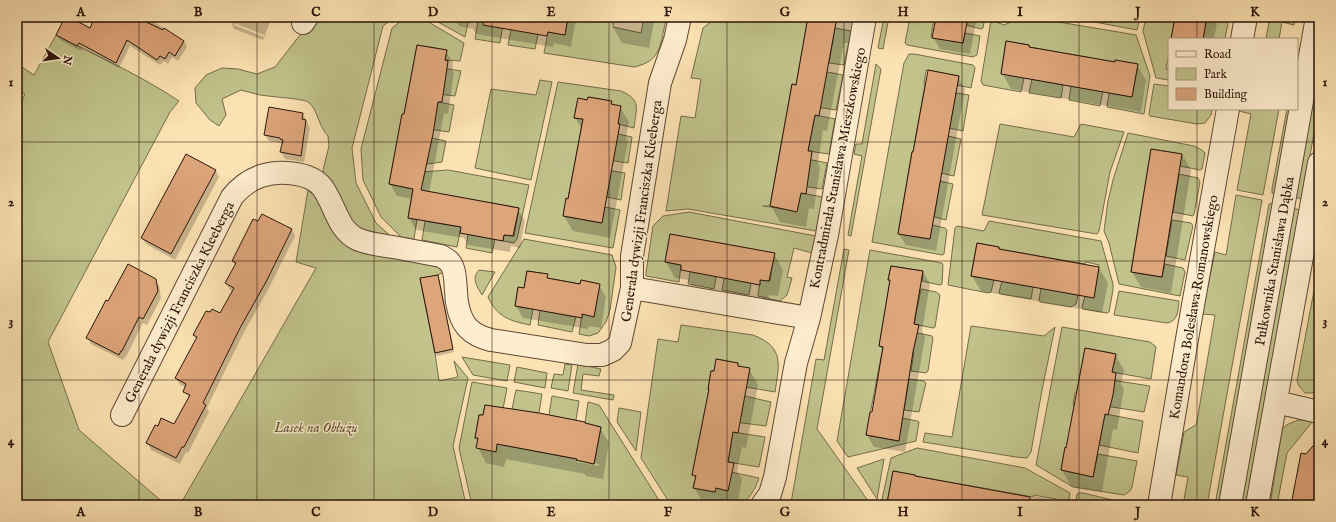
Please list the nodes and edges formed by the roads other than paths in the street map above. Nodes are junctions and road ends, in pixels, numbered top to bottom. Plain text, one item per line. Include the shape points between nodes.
1 (680, 17) edge
2 (865, 17) edge
3 (1246, 17) edge
4 (1318, 17) edge
5 (1242, 38) edge
6 (1228, 110) edge
7 (1319, 163) edge
8 (632, 288) junction
9 (809, 318) junction
10 (1276, 402) junction
11 (1319, 412) edge
12 (122, 415) dead end
13 (762, 505) edge
14 (1159, 505) edge
15 (1230, 505) edge
16 (1257, 505) edge

1 - 8 street, Generała dywizji Franciszka Kleeberga via 660,83 632,256
2 - 9 street, Kontradmirała Stanisława Mieszkowskiego via 827,235
3 - 5 street
4 - 15 street, Pułkownika Stanisława Dąbka
6 - 14 street, Komandora Bolesława Romanowskiego
7 - 10 street, Pułkownika Stanisława Dąbka
8 - 9 street
8 - 12 street, Generała dywizji Franciszka Kleeberga via 620,343 602,355 587,355 480,337 468,329 462,319 453,268 441,256 357,239 346,232 339,222 321,185 297,174 261,176 239,188 232,197
9 - 13 street, Kontradmirała Stanisława Mieszkowskiego via 796,363 775,477 770,494
10 - 11 street
10 - 16 street, Pułkownika Stanisława Dąbka

